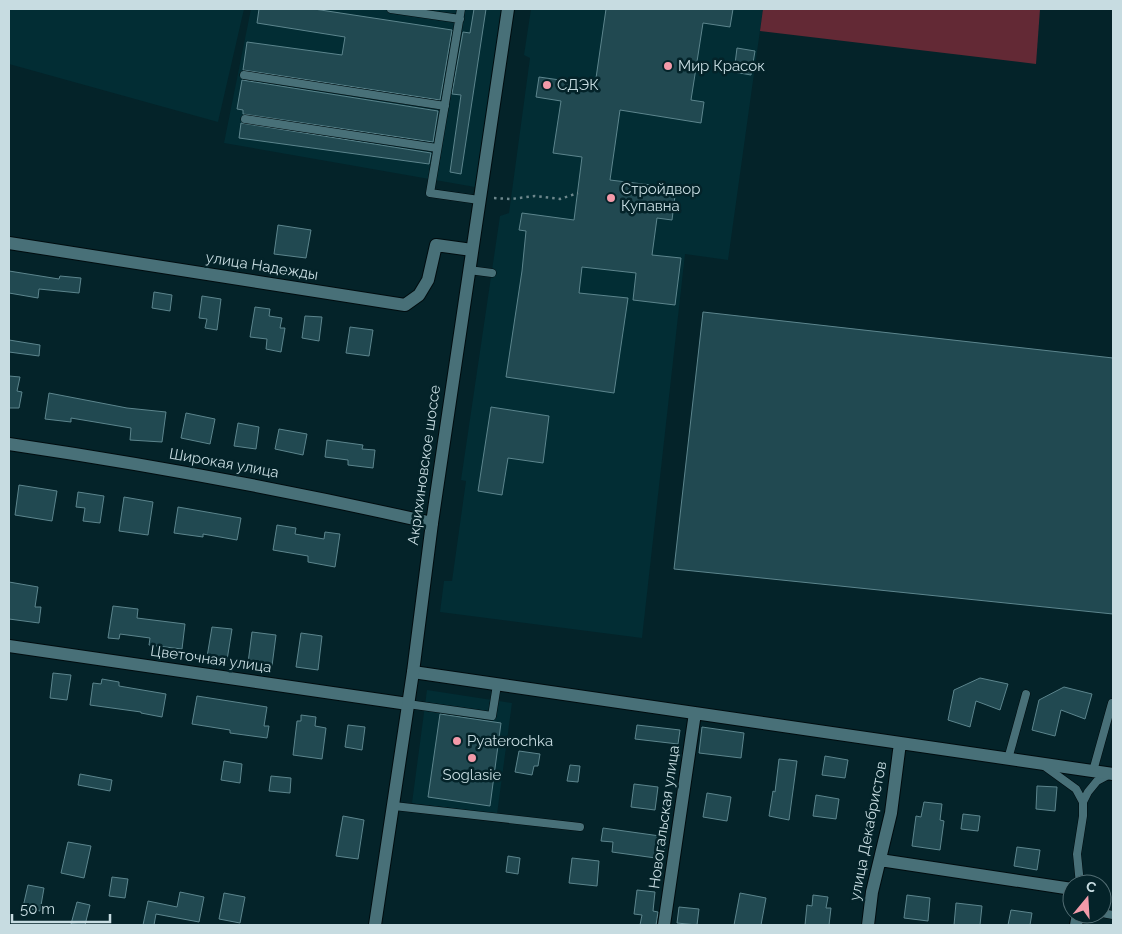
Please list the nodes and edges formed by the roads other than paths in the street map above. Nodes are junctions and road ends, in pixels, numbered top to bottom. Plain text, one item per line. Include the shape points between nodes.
1 (392, 9) edge
2 (461, 9) edge
3 (508, 9) edge
4 (460, 19) junction
5 (244, 76) dead end
6 (444, 106) junction
7 (245, 118) dead end
8 (437, 148) junction
9 (479, 200) junction
10 (9, 243) edge
11 (472, 250) junction
12 (469, 270) junction
13 (492, 273) dead end
14 (9, 444) edge
15 (432, 523) junction
16 (9, 646) edge
17 (413, 672) junction
18 (497, 685) junction
19 (1026, 694) dead end
20 (1112, 703) edge
21 (408, 704) junction
22 (695, 713) junction
23 (900, 744) junction
24 (1008, 759) junction
25 (1041, 764) junction
26 (1093, 771) junction
27 (1112, 774) edge
28 (1083, 802) junction
29 (394, 806) junction
30 (580, 827) dead end
31 (880, 860) junction
32 (1079, 874) edge
33 (1062, 887) edge
34 (375, 925) edge
35 (664, 925) edge
36 (868, 925) edge

1 - 4 lane
2 - 4 lane
3 - 9 street, Акрихиновское шоссе
4 - 6 lane
5 - 6 lane
6 - 8 lane
7 - 8 lane
8 - 9 lane via 430,193
9 - 11 street, Акрихиновское шоссе
10 - 11 street, улица Надежды via 405,305 419,295 428,280 436,245
11 - 12 street, Акрихиновское шоссе
12 - 13 lane
12 - 15 street, Акрихиновское шоссе
14 - 15 street, Широкая улица via 250,484
15 - 17 street, Акрихиновское шоссе
16 - 21 street, Цветочная улица
17 - 18 street
17 - 21 street, Акрихиновское шоссе
18 - 21 lane via 492,716
18 - 22 street
19 - 24 lane
20 - 26 lane
21 - 29 street, Акрихиновское шоссе
22 - 23 street
22 - 35 street, Новогальская улица
23 - 24 street
23 - 31 street, улица Декабристов via 891,812
24 - 25 street
25 - 26 street
25 - 28 lane via 1076,789
26 - 27 street
27 - 28 lane via 1097,781
28 - 32 lane via 1077,854
29 - 30 lane
29 - 34 street, Акрихиновское шоссе
31 - 33 street
31 - 36 street, улица Декабристов

